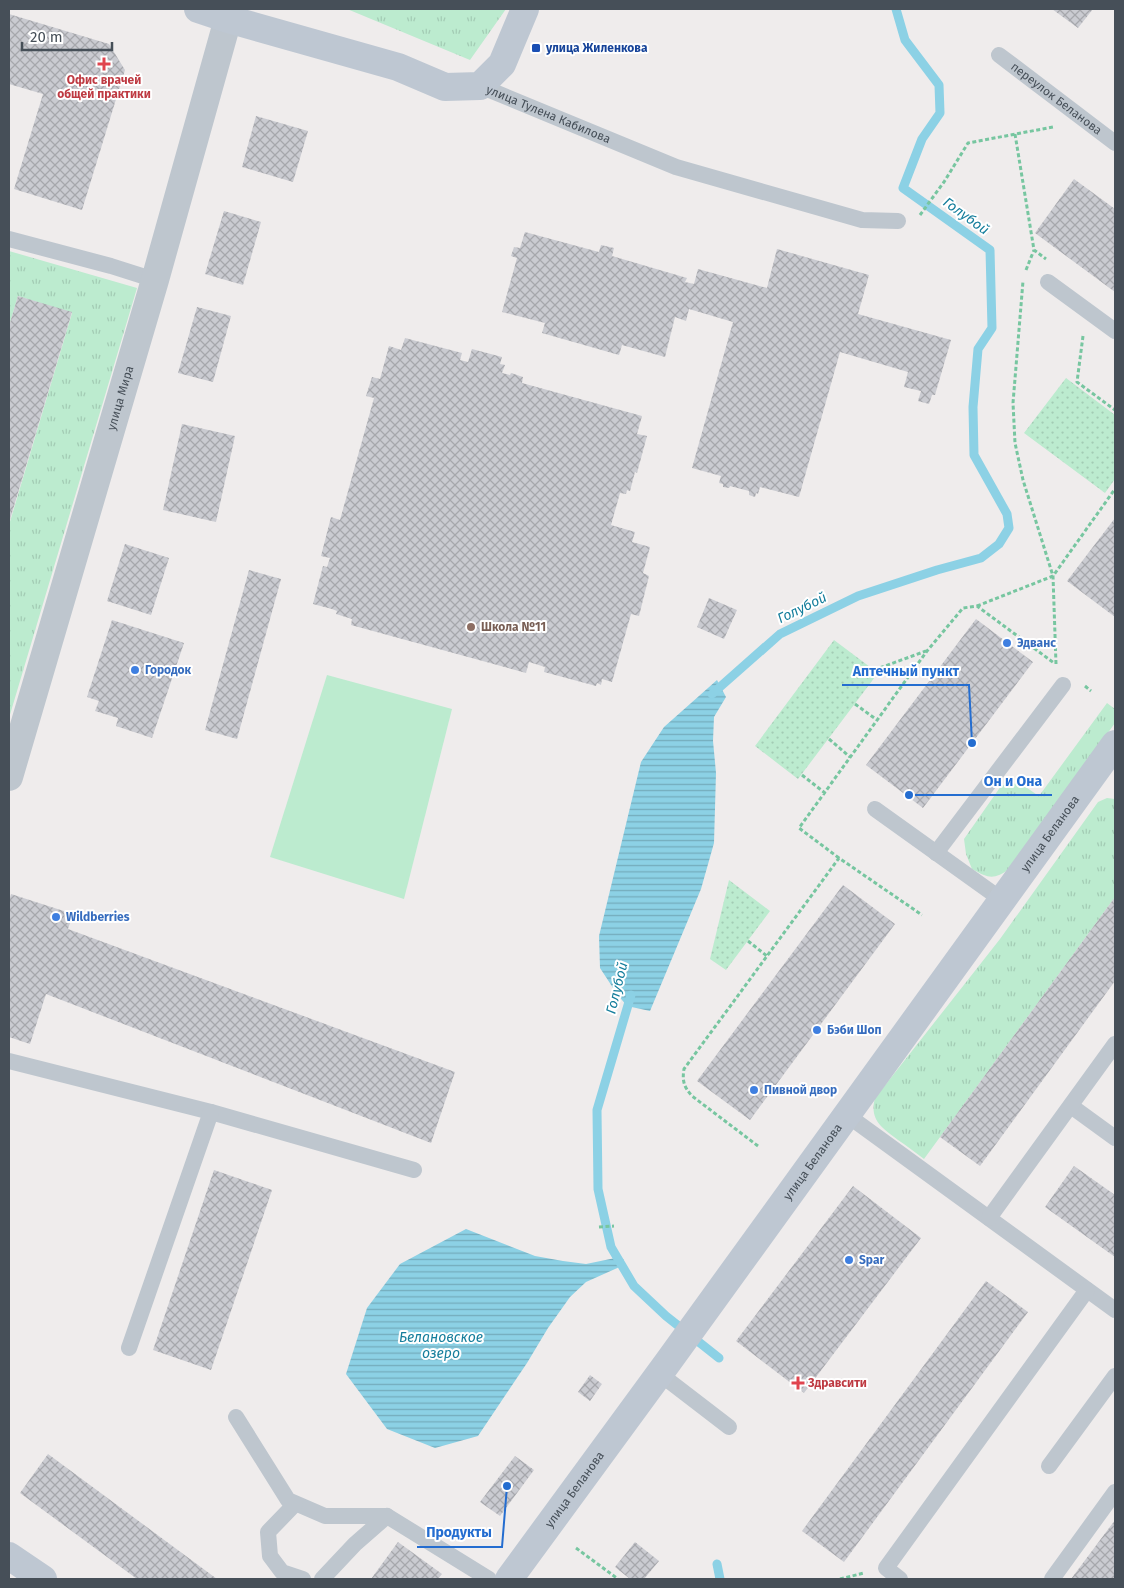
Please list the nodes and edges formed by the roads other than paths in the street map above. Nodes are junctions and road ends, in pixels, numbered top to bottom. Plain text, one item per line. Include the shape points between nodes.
1 (198, 9) edge
2 (525, 9) edge
3 (228, 19) junction
4 (999, 56) dead end
5 (480, 86) junction
6 (1115, 143) edge
7 (898, 221) dead end
8 (9, 239) edge
9 (155, 280) junction
10 (1048, 282) dead end
11 (1115, 331) edge
12 (1063, 677) road end
13 (1113, 751) edge
14 (9, 777) edge
15 (875, 809) dead end
16 (936, 853) junction
17 (1002, 900) junction
18 (1115, 1044) edge
19 (9, 1061) edge
20 (1071, 1106) junction
21 (211, 1112) junction
22 (847, 1115) junction
23 (1115, 1138) edge
24 (414, 1170) dead end
25 (988, 1218) junction
26 (1087, 1290) junction
27 (1115, 1310) edge
28 (129, 1348) dead end
29 (664, 1368) junction
30 (1115, 1376) edge
31 (236, 1417) dead end
32 (729, 1427) dead end
33 (1049, 1466) dead end
34 (1115, 1492) edge
35 (295, 1504) junction
36 (387, 1516) junction
37 (9, 1556) edge
38 (507, 1578) edge
39 (43, 1579) edge
40 (304, 1579) edge
41 (322, 1579) edge
42 (900, 1579) edge
43 (1052, 1579) edge

1 - 3 street, улица Тулена Кабилова
2 - 5 street via 502,64
3 - 5 street, улица Тулена Кабилова via 398,67 445,87
3 - 9 street, улица Мира
4 - 6 lane, переулок Беланова
5 - 7 lane, улица Тулена Кабилова via 676,167 862,220
8 - 9 lane
9 - 14 street, улица Мира
10 - 11 lane
12 - 16 lane
13 - 17 street, улица Беланова
15 - 16 lane
16 - 17 lane
17 - 22 street, улица Беланова
18 - 20 lane
19 - 21 lane
20 - 23 lane
20 - 25 lane
21 - 24 lane
21 - 28 lane
22 - 25 lane
22 - 29 street, улица Беланова
25 - 26 lane
26 - 27 lane
26 - 42 lane via 886,1568
29 - 32 lane
29 - 38 street, улица Беланова
30 - 33 lane
31 - 35 lane via 288,1500
34 - 43 lane
35 - 36 lane via 325,1516
35 - 40 lane via 268,1532 270,1556 282,1572
36 - 38 lane
36 - 41 lane
37 - 39 street

